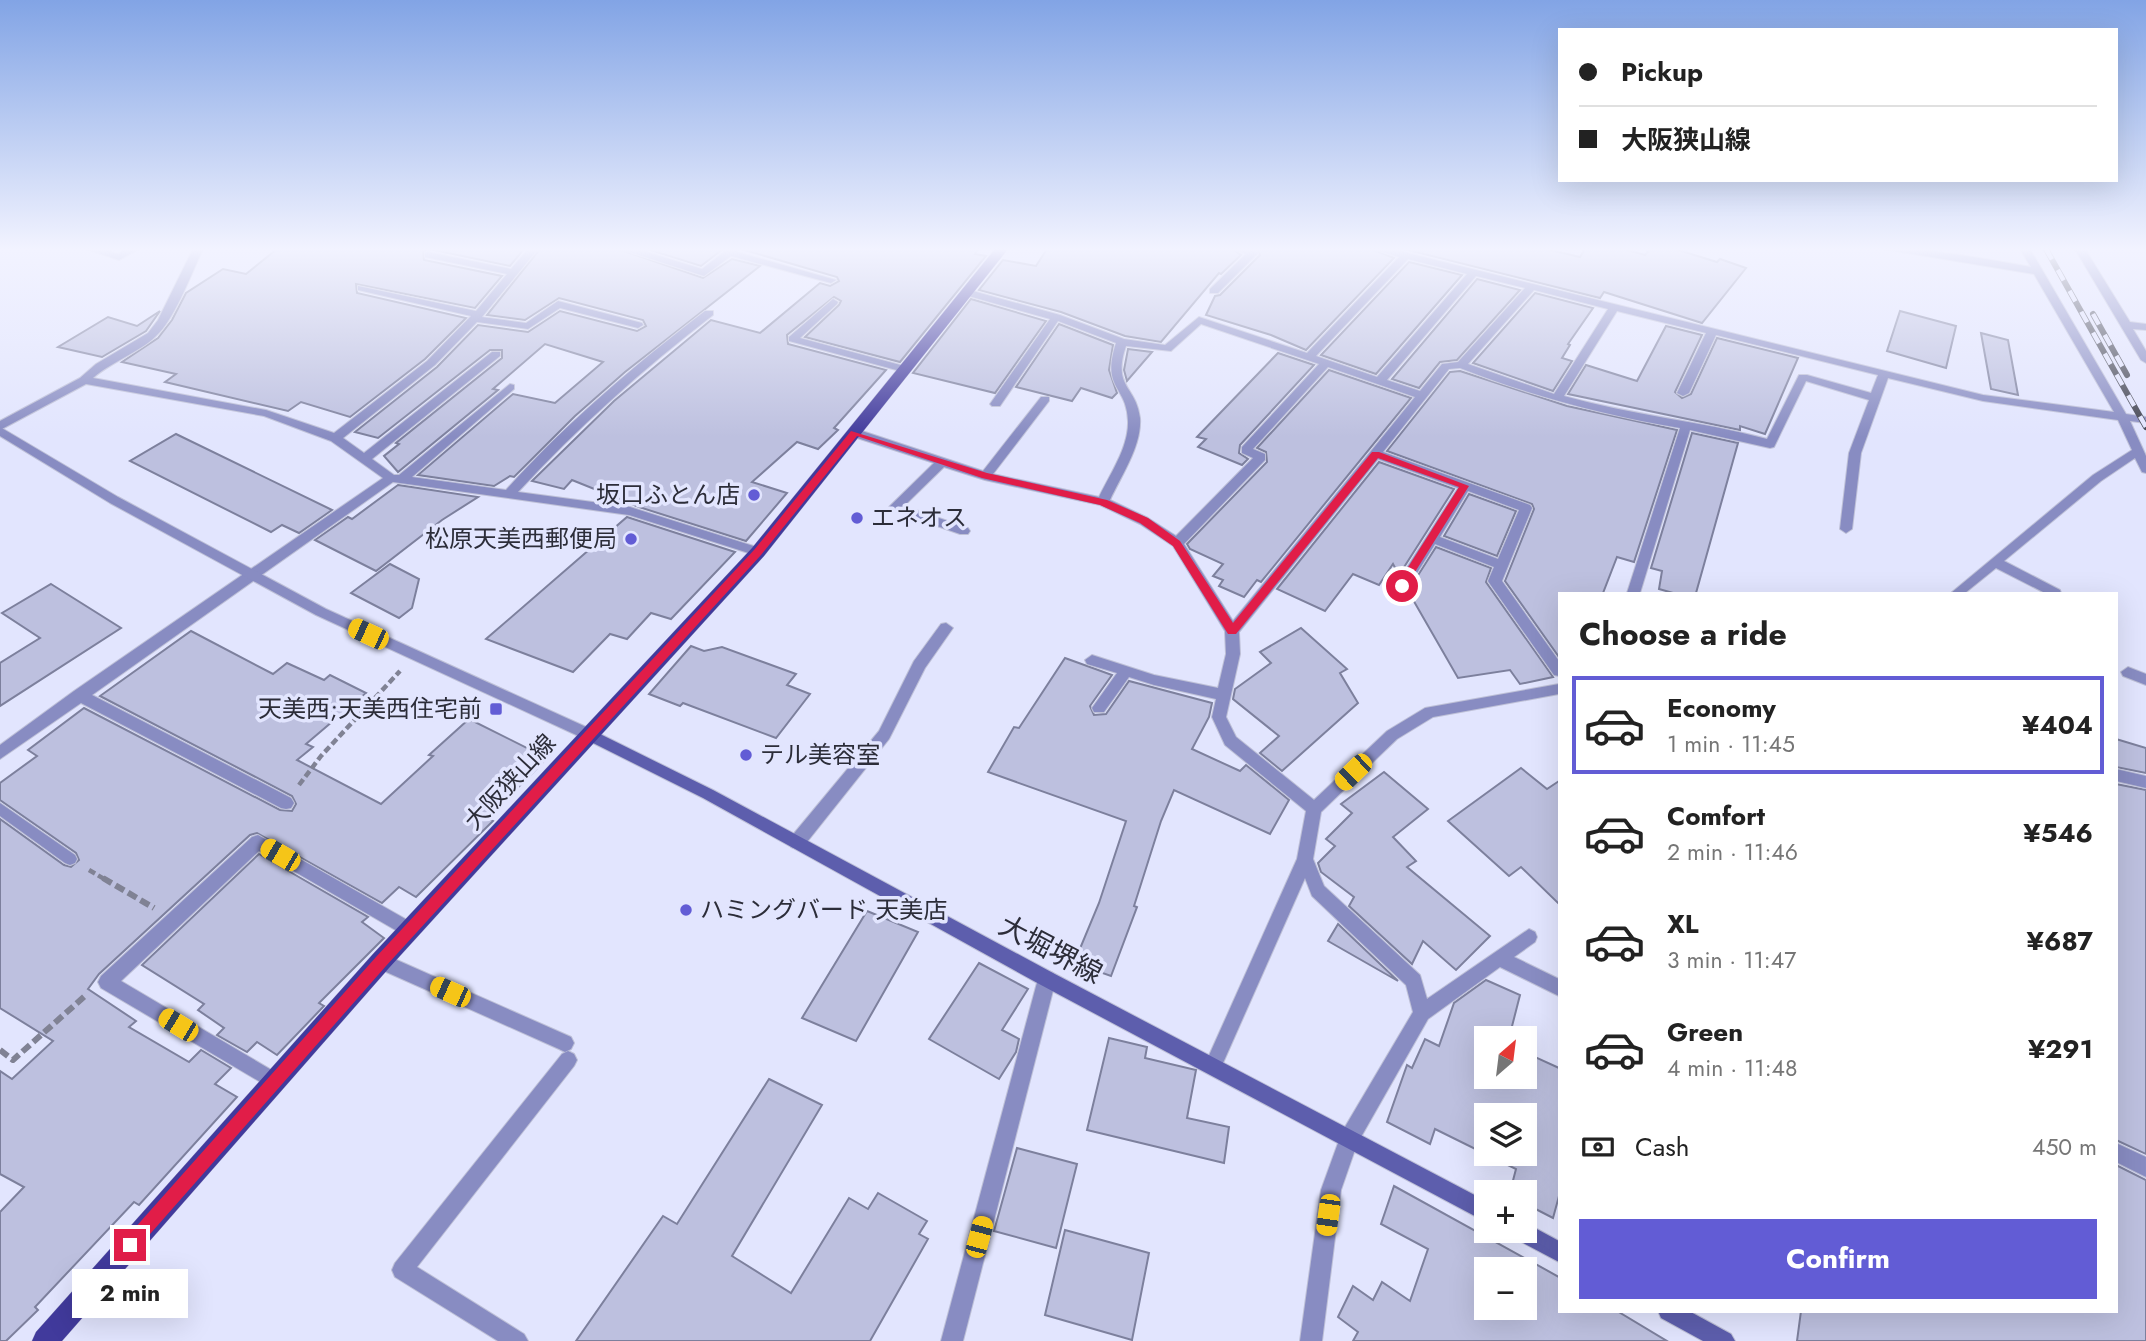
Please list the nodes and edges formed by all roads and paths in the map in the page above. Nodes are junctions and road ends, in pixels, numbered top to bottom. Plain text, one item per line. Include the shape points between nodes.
1 (168, 312) edge
2 (456, 312) edge
3 (482, 312) edge
4 (548, 312) edge
5 (587, 312) edge
6 (823, 312) edge
7 (953, 312) edge
8 (1036, 312) edge
9 (1353, 312) edge
10 (1440, 312) edge
11 (1510, 312) edge
12 (1611, 312) edge
13 (1632, 312) edge
14 (2060, 312) edge
15 (2118, 312) edge
16 (709, 313) dead end
17 (477, 317) junction
18 (1056, 317) junction
19 (638, 325) dead end
20 (2126, 325) junction
21 (2146, 327) edge
22 (1712, 332) junction
23 (1122, 342) junction
24 (496, 354) dead end
25 (1309, 357) junction
26 (2146, 360) edge
27 (1326, 363) junction
28 (1461, 365) junction
29 (904, 369) junction
30 (1884, 374) junction
31 (84, 380) junction
32 (1380, 381) junction
33 (510, 387) dead end
34 (1683, 393) dead end
35 (1422, 396) junction
36 (1558, 397) junction
37 (1875, 397) junction
38 (1045, 399) dead end
39 (996, 404) dead end
40 (2123, 418) junction
41 (2146, 421) edge
42 (1686, 426) junction
43 (0, 429) edge
44 (855, 433) junction
45 (335, 438) junction
46 (2137, 452) junction
47 (1376, 454) junction
48 (366, 458) junction
49 (942, 462) junction
50 (2146, 469) edge
51 (985, 476) junction
52 (397, 478) junction
53 (1465, 486) junction
54 (511, 492) junction
55 (1103, 502) junction
56 (1846, 529) dead end
57 (964, 531) dead end
58 (1431, 538) junction
59 (1177, 543) junction
60 (758, 552) junction
61 (1996, 562) junction
62 (1502, 565) junction
63 (250, 575) junction
64 (1402, 586) dead end
65 (1633, 592) edge
66 (1958, 592) edge
67 (2053, 592) edge
68 (946, 628) dead end
69 (1232, 631) junction
70 (416, 656) junction
71 (1092, 660) dead end
72 (1558, 670) edge
73 (1126, 671) junction
74 (2128, 672) dead end
75 (2146, 680) edge
76 (1558, 689) edge
77 (79, 695) junction
78 (1224, 695) junction
79 (1099, 708) dead end
80 (590, 735) junction
81 (0, 753) edge
82 (2118, 775) edge
83 (2146, 782) edge
84 (286, 803) joint
85 (0, 809) edge
86 (1314, 809) junction
87 (797, 842) junction
88 (70, 859) joint
89 (1305, 859) junction
90 (174, 920) junction
91 (410, 930) junction
92 (1529, 937) dead end
93 (1500, 958) junction
94 (381, 961) junction
95 (1047, 979) junction
96 (107, 982) junction
97 (1558, 987) edge
98 (1422, 1013) junction
99 (0, 1050) edge
100 (1213, 1066) junction
101 (274, 1081) junction
102 (1349, 1139) junction
103 (2118, 1153) edge
104 (2146, 1167) edge
105 (1474, 1207) edge
106 (1537, 1240) edge
107 (1558, 1251) edge
108 (1672, 1313) edge
109 (45, 1341) edge
110 (517, 1341) edge
111 (952, 1341) edge
112 (1311, 1341) edge
113 (1724, 1341) edge

1 - 31 street via 152,335
2 - 17 street
3 - 17 street
4 - 17 street via 528,326
5 - 19 street
6 - 29 street via 793,340
7 - 29 main road, 大阪狭山線
8 - 18 street
9 - 25 street
10 - 32 street
11 - 28 street
12 - 36 street
13 - 22 street
14 - 40 street
15 - 20 street
16 - 54 street via 638,368
17 - 45 street via 431,363
18 - 23 street
18 - 39 street
20 - 21 street
20 - 26 street
22 - 30 street
22 - 34 street
23 - 25 street via 1167,349 1199,320
23 - 55 street via 1114,360 1115,378 1134,419
24 - 48 street
25 - 27 street
27 - 32 street
27 - 59 street via 1246,450 1261,457
28 - 35 street via 1446,366
28 - 36 street
29 - 44 main road, 大阪狭山線
30 - 37 street
30 - 40 street via 1983,398
31 - 43 street
31 - 45 street via 266,413
32 - 35 street
33 - 52 street
35 - 47 street
36 - 42 street
37 - 42 street via 1803,377 1770,444
37 - 56 street via 1855,453
38 - 51 street
40 - 41 street
40 - 46 street
42 - 65 street
43 - 63 street via 114,500
44 - 49 street
44 - 60 main road, 大阪狭山線
45 - 48 street
46 - 50 street
46 - 61 street via 2097,478
47 - 53 street
47 - 69 street
48 - 52 street
49 - 51 street
49 - 57 street via 895,507
51 - 55 street
52 - 54 street
52 - 63 street
53 - 58 street
53 - 62 street via 1526,508
54 - 60 street via 630,511
55 - 59 street
58 - 62 street
58 - 64 street
59 - 69 street
60 - 80 main road, 大阪狭山線
61 - 66 street
61 - 67 street
62 - 72 street via 1495,581
63 - 70 street
63 - 77 street
68 - 87 street via 919,666 884,735
69 - 78 street via 1233,654
70 - 80 street
70 - 84 path via 321,755
71 - 73 street
73 - 78 street
73 - 79 street
74 - 75 street
76 - 86 street via 1430,712 1392,735
77 - 81 street
77 - 84 street
78 - 86 street via 1219,717 1230,741
80 - 87 main road, 大堀堺線
80 - 91 main road, 大阪狭山線
82 - 83 street
85 - 88 lane
86 - 89 street
87 - 95 main road, 大堀堺線
88 - 90 path
89 - 98 street via 1318,891 1414,981
89 - 100 street
90 - 91 street via 258,842
90 - 96 street
91 - 94 main road, 大阪狭山線
92 - 93 street
93 - 97 street
93 - 98 street
94 - 101 main road, 大阪狭山線
94 - 110 street via 566,1052 402,1270
95 - 100 main road, 大堀堺線
95 - 111 street
96 - 99 path via 84,996 13,1060
96 - 101 street
98 - 102 street
100 - 102 main road, 大堀堺線
101 - 109 main road, 大阪狭山線
102 - 105 main road, 大堀堺線
102 - 112 street via 1331,1190
103 - 104 street
106 - 107 main road
108 - 113 main road

